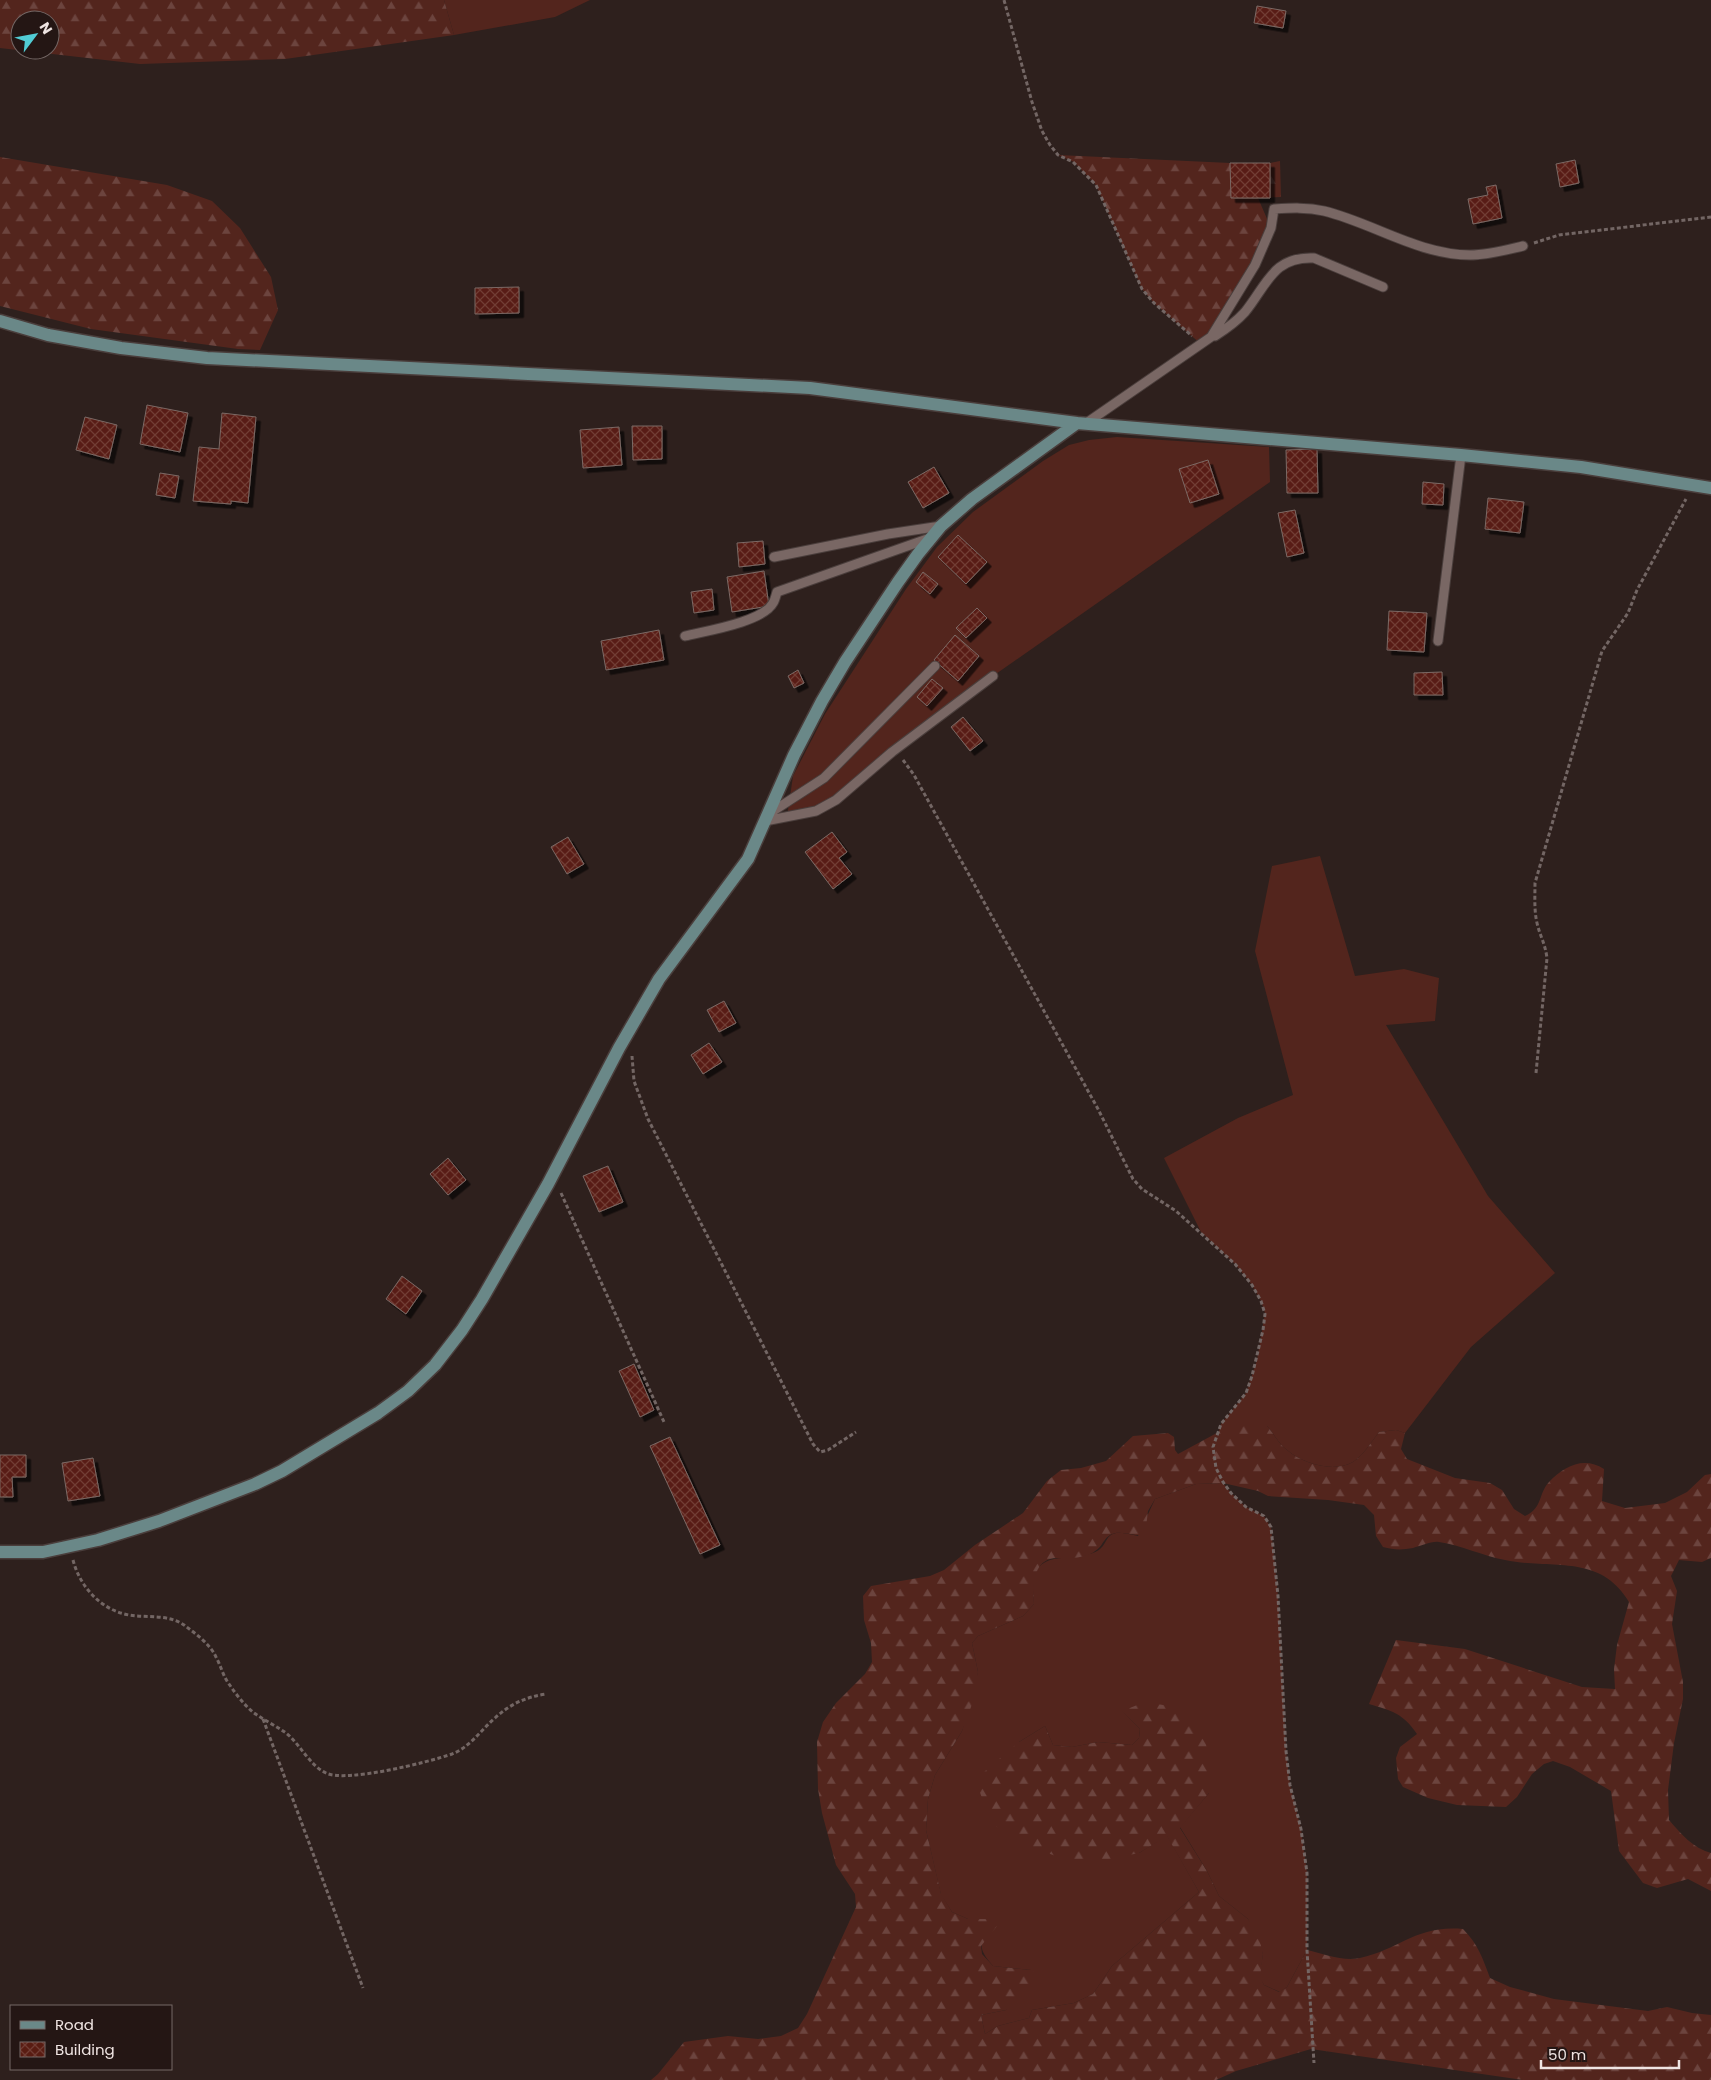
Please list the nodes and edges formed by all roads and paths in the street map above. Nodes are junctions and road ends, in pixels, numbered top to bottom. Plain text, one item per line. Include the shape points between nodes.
1 (1004, 0) edge
2 (1711, 217) edge
3 (1523, 246) joint
4 (1383, 287) dead end
5 (0, 321) edge
6 (1202, 346) junction
7 (1081, 423) junction
8 (1461, 454) junction
9 (1694, 485) junction
10 (1711, 488) edge
11 (941, 526) junction
12 (931, 538) junction
13 (774, 557) dead end
14 (685, 636) dead end
15 (1438, 642) dead end
16 (935, 666) dead end
17 (993, 676) dead end
18 (892, 752) junction
19 (766, 818) junction
20 (632, 1055) dead end
21 (1536, 1073) dead end
22 (553, 1175) junction
23 (664, 1422) dead end
24 (856, 1432) dead end
25 (70, 1547) junction
26 (0, 1552) edge
27 (546, 1694) dead end
28 (262, 1718) junction
29 (363, 1988) dead end
30 (1314, 2063) dead end

1 - 6 path via 1032,102 1050,145 1058,154 1074,162 1096,185 1142,289
2 - 3 path via 1559,235
3 - 6 lane via 1470,255 1449,252 1418,245 1322,210 1300,207 1274,209 1271,228 1255,265 1218,329
4 - 6 lane via 1314,258 1292,260 1270,275 1237,320
5 - 7 street via 48,335 207,358 810,388
6 - 7 lane
7 - 8 street
7 - 11 street via 972,498
8 - 9 street via 1582,467
8 - 15 lane
9 - 10 street
9 - 21 path via 1637,590 1628,613 1602,650 1535,883 1537,925 1547,958
11 - 12 street
11 - 13 lane
12 - 14 lane via 776,592 773,604 751,618
12 - 19 street via 845,662 794,755
16 - 19 lane via 824,778
17 - 18 lane
18 - 19 lane via 836,800 816,811
18 - 30 path via 914,775 1098,1109 1133,1179 1142,1189 1176,1211 1235,1264 1261,1301 1265,1314 1252,1376 1246,1393 1222,1424 1213,1447 1216,1468 1223,1482 1246,1507 1264,1516 1270,1528 1278,1596 1286,1751 1290,1785 1302,1829 1307,1873 1307,1950
19 - 22 street via 748,860 659,980 619,1048
20 - 24 path via 634,1081 648,1118 813,1444 820,1452 828,1450
22 - 23 path
22 - 25 street via 472,1316 435,1365 408,1391 337,1438 255,1484 151,1524
25 - 26 street via 43,1552
25 - 28 path via 75,1568 97,1600 128,1614 168,1618 181,1623 216,1656 225,1680
27 - 28 path via 530,1696 515,1703 460,1750 444,1757 344,1777 326,1774 287,1734
28 - 29 path

